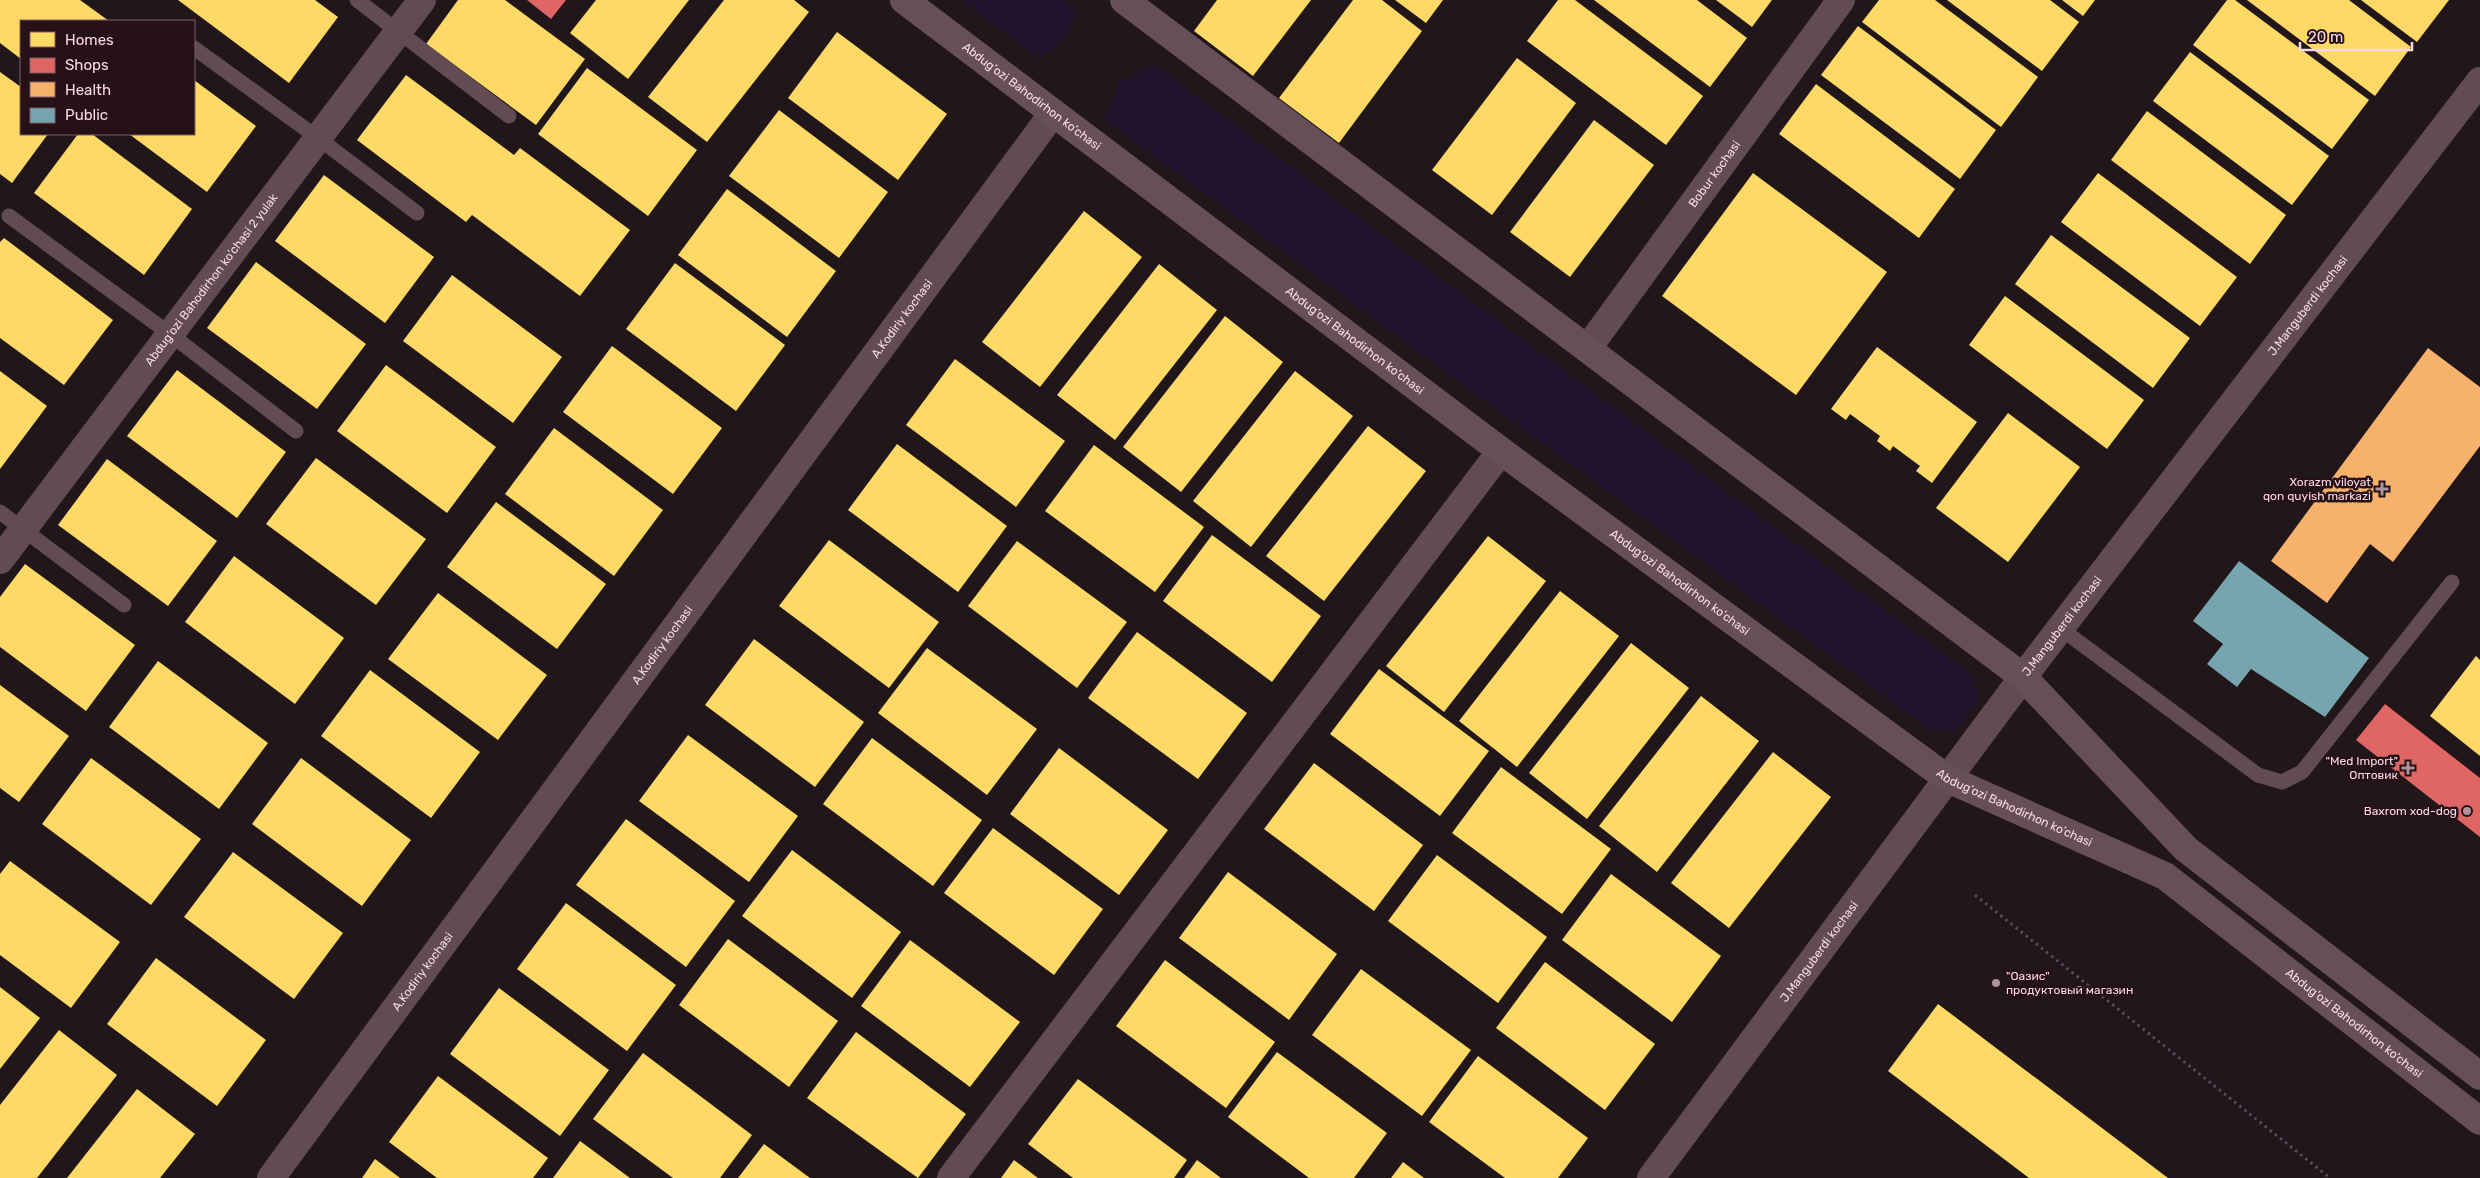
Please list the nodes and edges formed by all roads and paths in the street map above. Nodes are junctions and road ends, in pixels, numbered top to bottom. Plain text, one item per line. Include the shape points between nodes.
1 (357, 0) edge
2 (422, 0) edge
3 (904, 0) edge
4 (1840, 0) edge
5 (1135, 3) edge
6 (398, 32) junction
7 (195, 49) edge
8 (2480, 80) edge
9 (1053, 113) junction
10 (509, 116) dead end
11 (318, 138) junction
12 (417, 213) dead end
13 (9, 216) dead end
14 (170, 334) junction
15 (1588, 348) junction
16 (296, 431) dead end
17 (1501, 451) junction
18 (0, 512) edge
19 (23, 529) junction
20 (0, 560) edge
21 (2452, 582) dead end
22 (124, 605) dead end
23 (2060, 628) junction
24 (2023, 677) junction
25 (1948, 779) junction
26 (1975, 895) dead end
27 (2480, 1076) edge
28 (2480, 1121) edge
29 (271, 1178) edge
30 (951, 1178) edge
31 (1651, 1178) edge
32 (2330, 1178) edge

1 - 6 lane
2 - 6 street, Abdug’ozi Bahodirhon ko’chasi 2 yulak
3 - 9 main road, Abdug’ozi Bahodirhon ko’chasi
4 - 15 street, Bobur kochasi
5 - 15 main road
6 - 10 lane
6 - 11 street, Abdug’ozi Bahodirhon ko’chasi 2 yulak
7 - 11 lane
8 - 23 street, J.Manguberdi kochasi
9 - 17 main road, Abdug’ozi Bahodirhon ko’chasi
9 - 29 street, A.Kodiriy kochasi
11 - 12 lane
11 - 14 street, Abdug’ozi Bahodirhon ko’chasi 2 yulak
13 - 14 lane
14 - 16 lane
14 - 19 street, Abdug’ozi Bahodirhon ko’chasi 2 yulak
15 - 24 main road
17 - 25 main road, Abdug’ozi Bahodirhon ko’chasi
17 - 30 street
18 - 19 lane
19 - 20 street, Abdug’ozi Bahodirhon ko’chasi 2 yulak
19 - 22 lane
21 - 23 lane via 2302,772 2282,782 2258,774
23 - 24 street, J.Manguberdi kochasi
24 - 25 street, J.Manguberdi kochasi
24 - 27 main road via 2186,849
25 - 28 main road, Abdug’ozi Bahodirhon ko’chasi via 2165,876
25 - 31 street, J.Manguberdi kochasi
26 - 32 path

